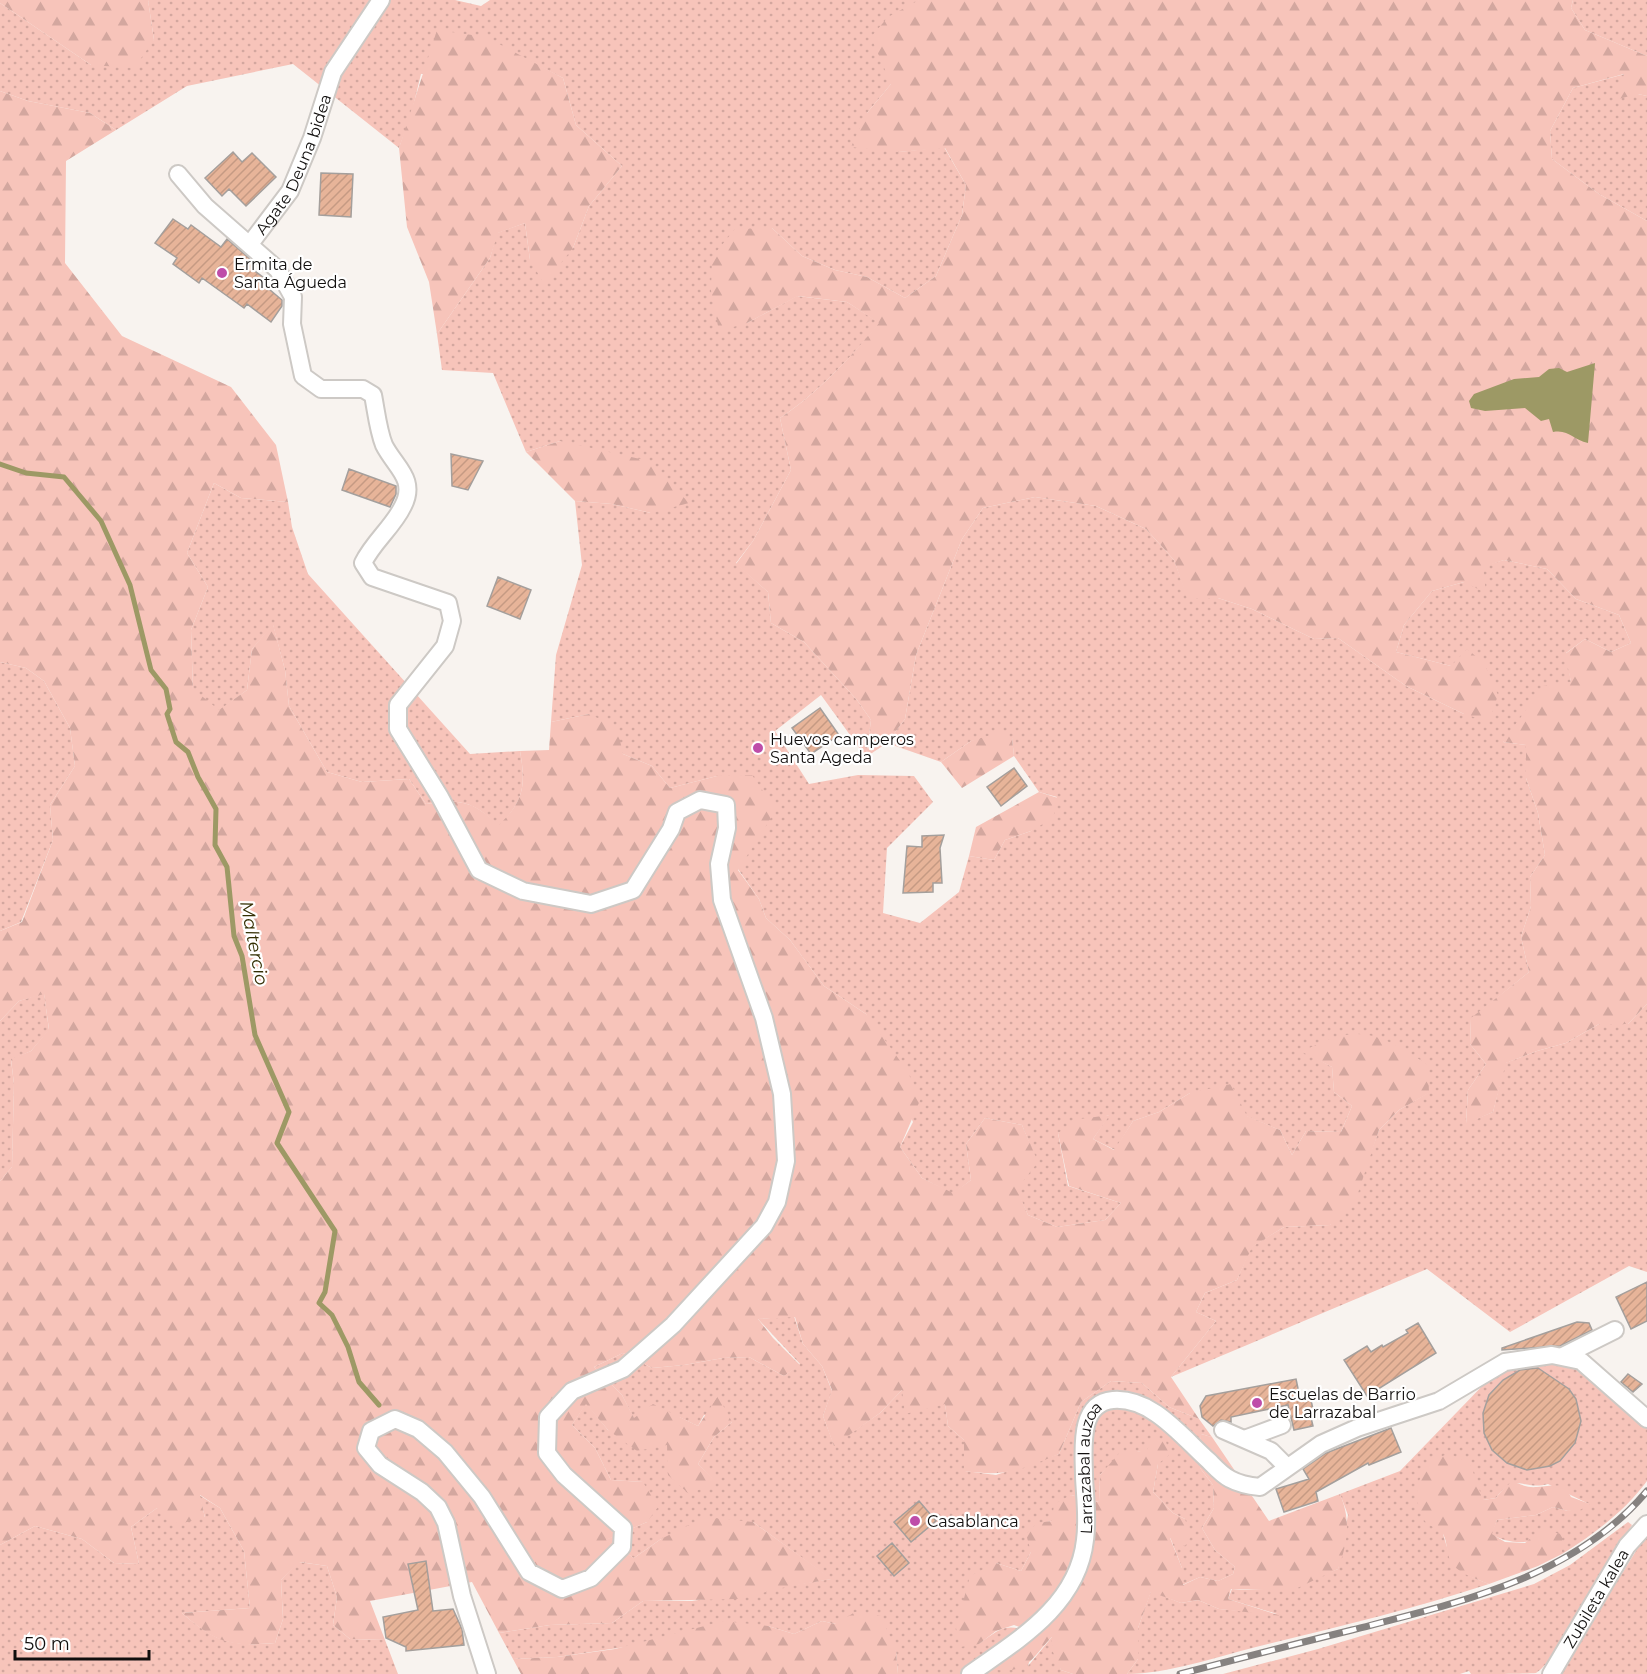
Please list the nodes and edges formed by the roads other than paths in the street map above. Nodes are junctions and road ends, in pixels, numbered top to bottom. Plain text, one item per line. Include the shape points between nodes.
1 (381, 0) edge
2 (178, 174) dead end
3 (250, 244) junction
4 (1615, 1330) dead end
5 (1563, 1356) junction
6 (1647, 1419) edge
7 (1282, 1425) dead end
8 (1223, 1430) dead end
9 (1247, 1438) junction
10 (1287, 1467) junction
11 (1647, 1524) edge
12 (488, 1674) edge
13 (970, 1674) edge
14 (1551, 1674) edge

1 - 3 street, Agate Deuna bidea via 333,72 290,191
2 - 3 street via 205,206
3 - 12 street, Agate Deuna bidea via 278,270 293,297 292,324 303,375 321,389 363,389 373,395 384,444 407,477 403,507 363,563 372,577 448,603 452,621 445,646 398,705 398,729 479,870 523,891 591,904 633,890 671,829 677,812 700,800 726,805 727,828 719,864 722,900 764,1018 782,1094 786,1161 777,1202 764,1226 673,1325 623,1369 572,1391 548,1417 547,1453 564,1475 624,1528 622,1548 591,1578 562,1589 530,1572 482,1497 445,1452 418,1429 395,1419 371,1431 366,1449 380,1465 422,1492 438,1507 446,1523 462,1596
4 - 5 street, Larrazabal auzoa
5 - 6 street, Larrazabal auzoa via 1581,1361
5 - 10 street, Larrazabal auzoa via 1505,1362 1439,1401 1357,1428 1321,1444
7 - 9 street
8 - 9 street
9 - 10 street via 1271,1451
10 - 13 street, Larrazabal auzoa via 1266,1484 1249,1486 1228,1479 1154,1412 1130,1400 1109,1400 1098,1406 1087,1419 1084,1438 1085,1541 1074,1578 1055,1607 1032,1630
11 - 14 street, Zubileta kalea via 1627,1546

